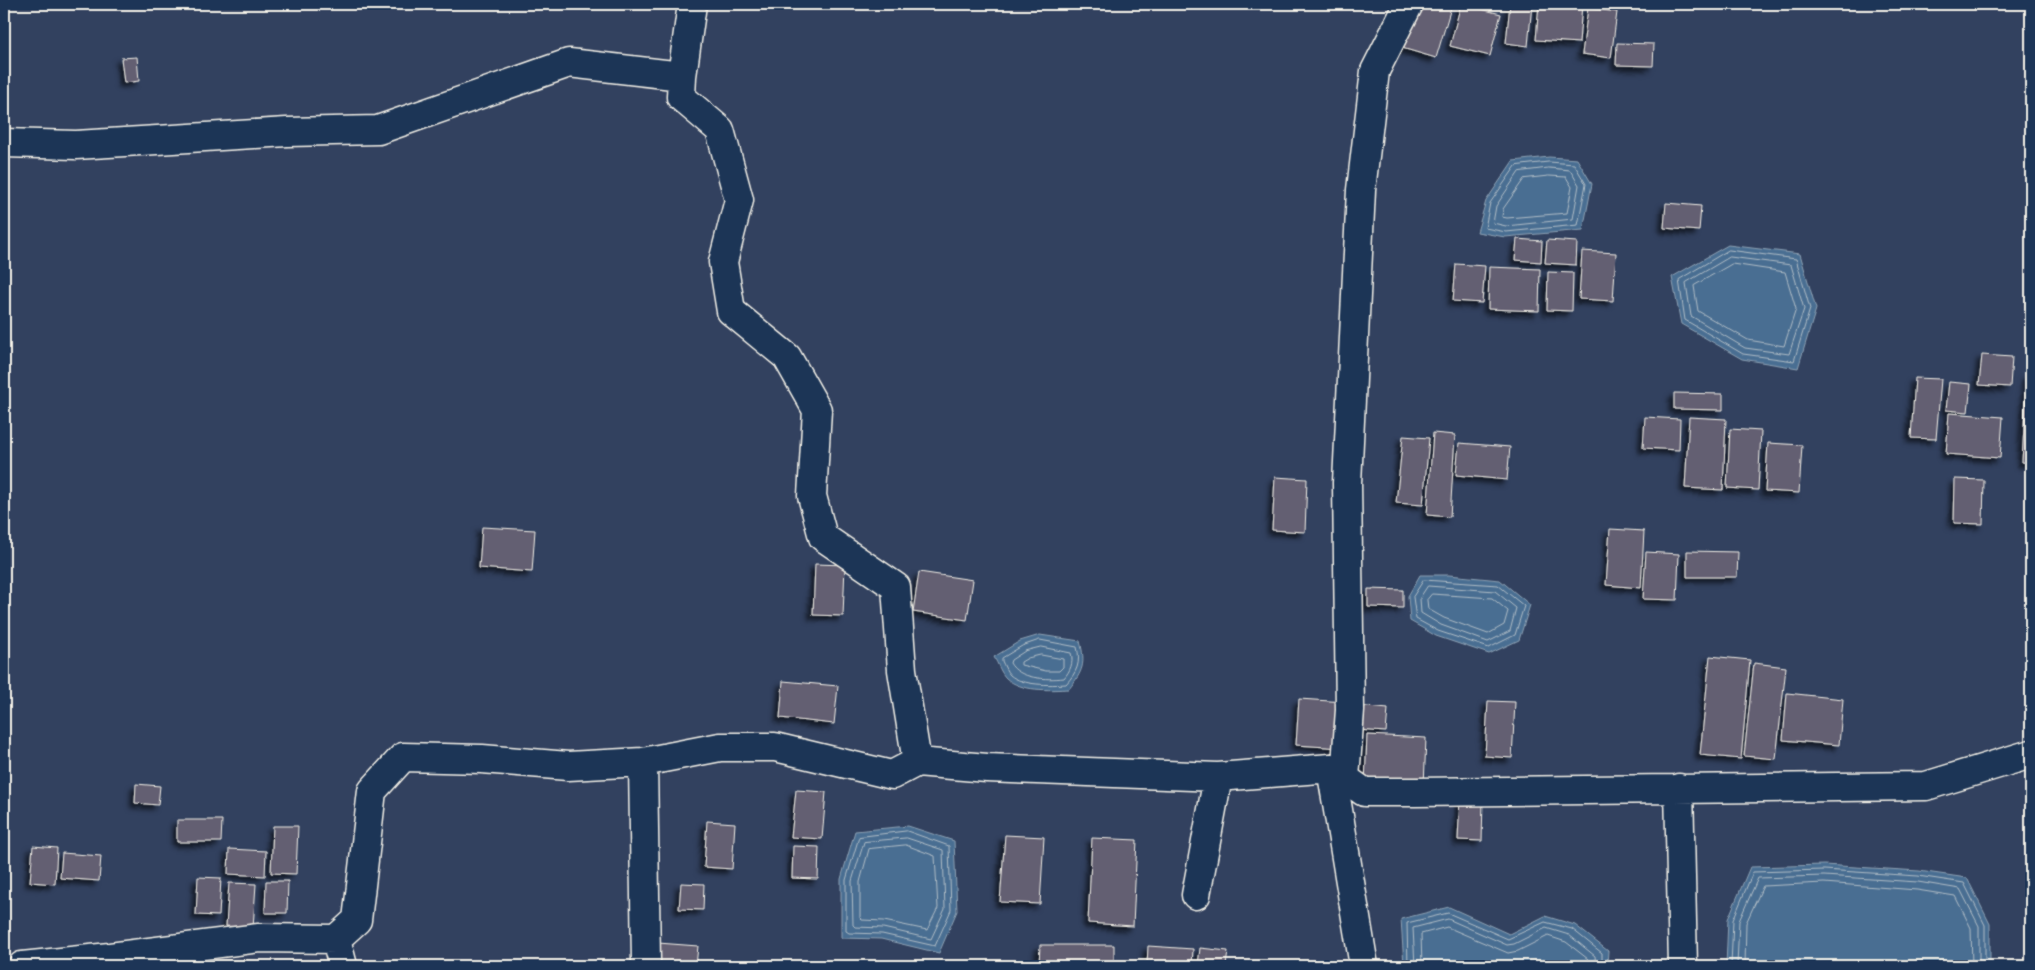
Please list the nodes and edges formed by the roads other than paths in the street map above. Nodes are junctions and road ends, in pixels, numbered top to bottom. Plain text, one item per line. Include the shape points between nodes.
1 (692, 4) edge
2 (1409, 4) edge
3 (682, 76) junction
4 (4, 143) edge
5 (2031, 754) edge
6 (642, 762) junction
7 (917, 762) junction
8 (1338, 773) junction
9 (1218, 777) junction
10 (1679, 788) junction
11 (1196, 895) dead end
12 (336, 939) junction
13 (646, 963) dead end
14 (22, 966) edge
15 (343, 966) edge
16 (1364, 966) edge
17 (1684, 966) edge

1 - 3 street
2 - 8 street via 1375,71 1361,190 1347,483 1350,710
3 - 4 street via 569,63 378,130 287,132 76,145
3 - 7 street via 681,97 720,130 739,200 723,262 731,311 787,357 817,410 812,496 823,537 896,587 902,670
5 - 10 street via 1926,786
6 - 7 street via 720,747 776,747 892,775
6 - 12 street via 568,766 404,757 372,791 357,920
6 - 13 street
7 - 9 street via 986,768
8 - 9 street
8 - 10 street via 1364,792
8 - 16 street
9 - 11 street
10 - 17 street
12 - 14 street via 259,938
12 - 15 street

